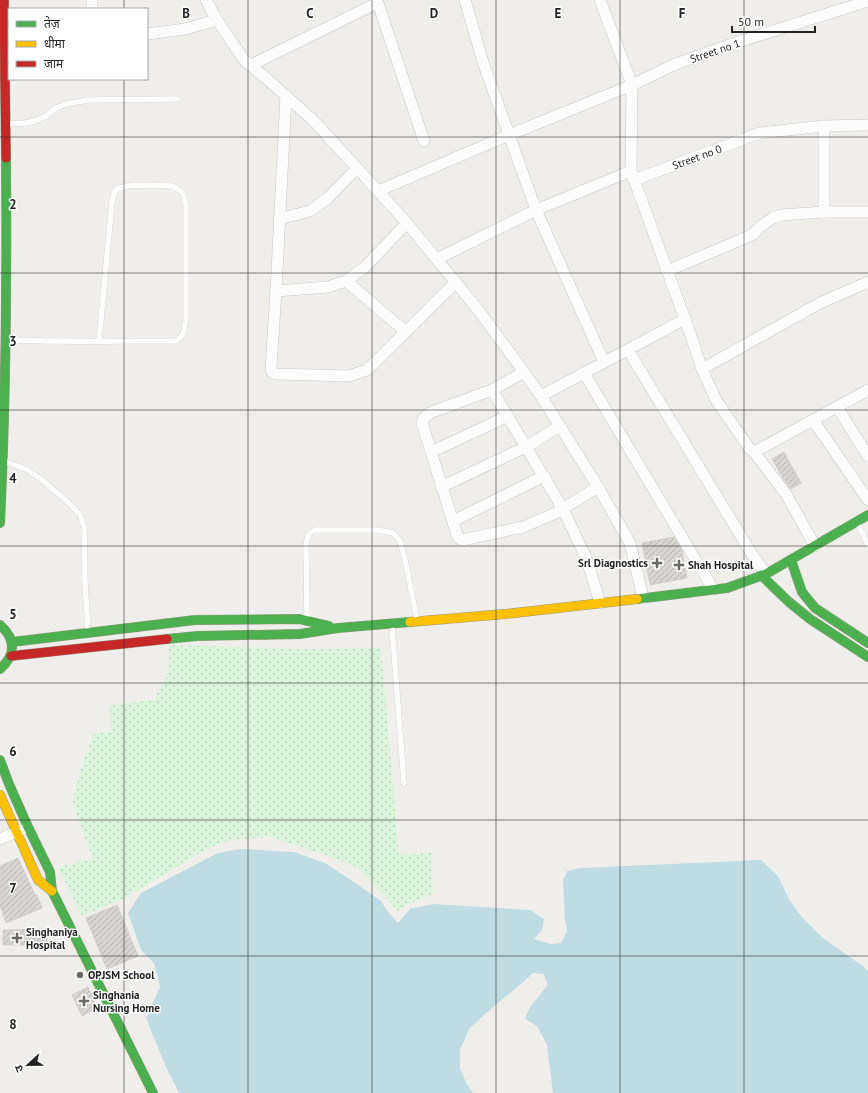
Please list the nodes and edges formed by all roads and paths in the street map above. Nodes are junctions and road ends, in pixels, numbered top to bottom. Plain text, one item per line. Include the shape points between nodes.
1 (4, 0) edge
2 (206, 0) edge
3 (465, 0) edge
4 (600, 0) edge
5 (868, 1) edge
6 (377, 2) edge
7 (217, 20) junction
8 (4, 28) edge
9 (148, 34) edge
10 (251, 65) junction
11 (632, 85) junction
12 (286, 95) junction
13 (178, 99) dead end
14 (6, 124) junction
15 (868, 125) edge
16 (824, 126) junction
17 (509, 135) junction
18 (424, 141) dead end
19 (357, 168) junction
20 (632, 176) junction
21 (378, 191) junction
22 (536, 210) junction
23 (824, 212) junction
24 (868, 212) edge
25 (280, 219) junction
26 (407, 223) junction
27 (437, 259) junction
28 (667, 271) junction
29 (346, 281) junction
30 (456, 282) junction
31 (868, 282) edge
32 (276, 291) junction
33 (685, 319) junction
34 (406, 332) junction
35 (3, 340) edge
36 (99, 342) junction
37 (628, 350) junction
38 (604, 362) junction
39 (702, 369) junction
40 (524, 372) junction
41 (584, 373) junction
42 (492, 390) junction
43 (868, 392) edge
44 (541, 396) junction
45 (837, 407) junction
46 (508, 416) junction
47 (2, 418) edge
48 (813, 420) junction
49 (560, 426) junction
50 (526, 447) junction
51 (431, 452) junction
52 (754, 452) junction
53 (868, 456) edge
54 (3, 460) junction
55 (544, 476) junction
56 (441, 487) junction
57 (598, 487) junction
58 (868, 500) edge
59 (563, 509) junction
60 (868, 515) edge
61 (453, 521) junction
62 (0, 522) edge
63 (857, 522) junction
64 (815, 546) junction
65 (868, 546) edge
66 (791, 560) junction
67 (763, 575) junction
68 (713, 589) junction
69 (643, 598) junction
70 (600, 603) junction
71 (307, 620) junction
72 (418, 621) junction
73 (161, 624) junction
74 (392, 624) junction
75 (0, 625) edge
76 (338, 628) junction
77 (88, 633) junction
78 (163, 639) junction
79 (12, 642) junction
80 (868, 643) edge
81 (89, 648) junction
82 (11, 656) junction
83 (868, 657) edge
84 (0, 669) edge
85 (0, 760) edge
86 (404, 783) dead end
87 (0, 795) edge
88 (28, 827) junction
89 (16, 832) junction
90 (0, 839) edge
91 (52, 891) junction
92 (153, 1093) edge

1 - 8 main road
2 - 7 street
3 - 17 street via 483,62
4 - 11 street
5 - 11 street, Street no 1 via 673,65
6 - 10 street
6 - 18 street
7 - 9 street via 185,29
7 - 10 street via 244,60
8 - 14 main road
10 - 12 street
11 - 17 street, Street no 1
11 - 20 street
12 - 19 street
12 - 25 street
13 - 14 lane via 88,100 66,104 35,121
14 - 35 main road via 7,208
15 - 16 street, Street no 0
16 - 20 street, Street no 0 via 760,133
16 - 23 street
17 - 21 street, Street no 1
17 - 22 street
19 - 21 street
19 - 25 street via 328,198 310,211
20 - 22 street, Street no 0
20 - 28 street
21 - 26 street
22 - 27 street, Street no 0
22 - 38 street
23 - 24 street
23 - 28 street via 781,215 761,226 752,235
25 - 32 street
26 - 27 street
26 - 29 street via 365,267
27 - 30 street
28 - 33 street
29 - 32 street via 328,287
29 - 34 street
30 - 34 street
30 - 40 street
31 - 39 street via 820,303
32 - 34 street via 271,368 274,374 349,376 367,370
33 - 37 street
33 - 39 street
35 - 36 lane
35 - 47 main road
36 - 36 lane via 176,341 183,335 186,319 186,205 183,193 173,186 133,185 119,188 114,192
37 - 38 street
37 - 67 street
38 - 41 street
39 - 52 street via 716,400
40 - 42 street
40 - 44 street
41 - 44 street
41 - 68 street
42 - 46 street
42 - 51 street via 432,412 423,419
43 - 45 street
44 - 49 street
45 - 48 street
45 - 53 street
46 - 50 street
46 - 51 street
47 - 54 main road
48 - 52 street
48 - 58 street
49 - 50 street
49 - 57 street
50 - 55 street
50 - 56 street
51 - 56 street
52 - 64 street via 786,494
54 - 62 main road
54 - 77 lane via 26,469 41,479 80,515 84,527
55 - 59 street
55 - 61 street
56 - 61 street
57 - 59 street
57 - 69 street via 630,543
59 - 61 street via 522,527 462,540 457,535
59 - 70 street via 587,560
60 - 63 main road
63 - 64 main road
63 - 65 lane
64 - 66 main road
66 - 67 main road
66 - 80 main road via 802,592 815,608
67 - 68 main road via 727,588
67 - 83 main road via 810,619
68 - 69 main road
69 - 70 main road
70 - 72 main road
71 - 72 lane via 307,536 315,530 369,530 393,533 400,541
71 - 73 main road via 195,620
71 - 76 main road
72 - 74 main road
73 - 77 main road
73 - 78 main road
74 - 76 main road
74 - 86 lane
75 - 79 main road via 9,633
76 - 78 main road via 300,634
77 - 79 main road
77 - 81 lane
78 - 81 main road
79 - 82 main road
81 - 82 main road
82 - 84 main road
85 - 88 main road
87 - 89 main road
88 - 89 street
88 - 91 main road via 50,872
89 - 90 street
89 - 91 main road via 38,880
91 - 92 main road

